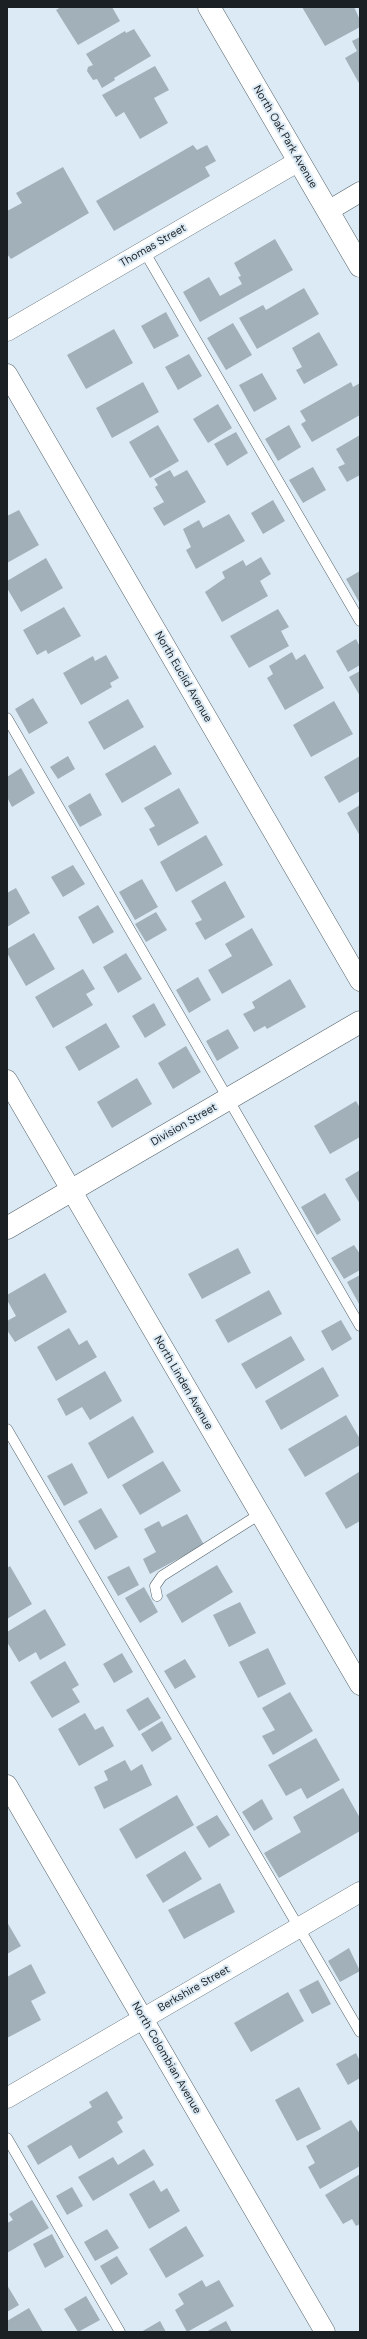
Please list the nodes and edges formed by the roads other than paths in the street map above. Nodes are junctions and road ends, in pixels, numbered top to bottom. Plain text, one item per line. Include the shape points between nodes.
1 (209, 7) edge
2 (299, 161) junction
3 (360, 192) edge
4 (328, 211) junction
5 (144, 251) junction
6 (360, 266) edge
7 (7, 331) edge
8 (7, 374) edge
9 (360, 621) edge
10 (7, 718) edge
11 (360, 981) edge
12 (360, 1022) edge
13 (7, 1080) edge
14 (228, 1099) junction
15 (71, 1190) junction
16 (7, 1228) edge
17 (360, 1326) edge
18 (7, 1429) edge
19 (260, 1514) junction
20 (157, 1596) dead end
21 (360, 1685) edge
22 (7, 1785) edge
23 (360, 1892) edge
24 (299, 1928) junction
25 (143, 2019) junction
26 (360, 2032) edge
27 (7, 2098) edge
28 (7, 2138) edge
29 (120, 2332) edge
30 (325, 2332) edge

1 - 2 street, North Oak Park Avenue
2 - 4 street, North Oak Park Avenue
2 - 5 street, Thomas Street
3 - 4 street
4 - 6 street, North Oak Park Avenue
5 - 7 street, Thomas Street
5 - 9 lane
8 - 11 street, North Euclid Avenue
10 - 14 lane
12 - 14 street, Division Street
13 - 15 street, North Linden Avenue
14 - 15 street, Division Street
14 - 17 lane
15 - 16 street, Division Street
15 - 19 street, North Linden Avenue
18 - 24 lane
19 - 20 lane via 162,1576 155,1586
19 - 21 street, North Linden Avenue
22 - 25 street, North Colombian Avenue
23 - 24 street, Berkshire Street
24 - 25 street, Berkshire Street
24 - 26 lane
25 - 27 street, Berkshire Street
25 - 30 street, North Colombian Avenue
28 - 29 lane

